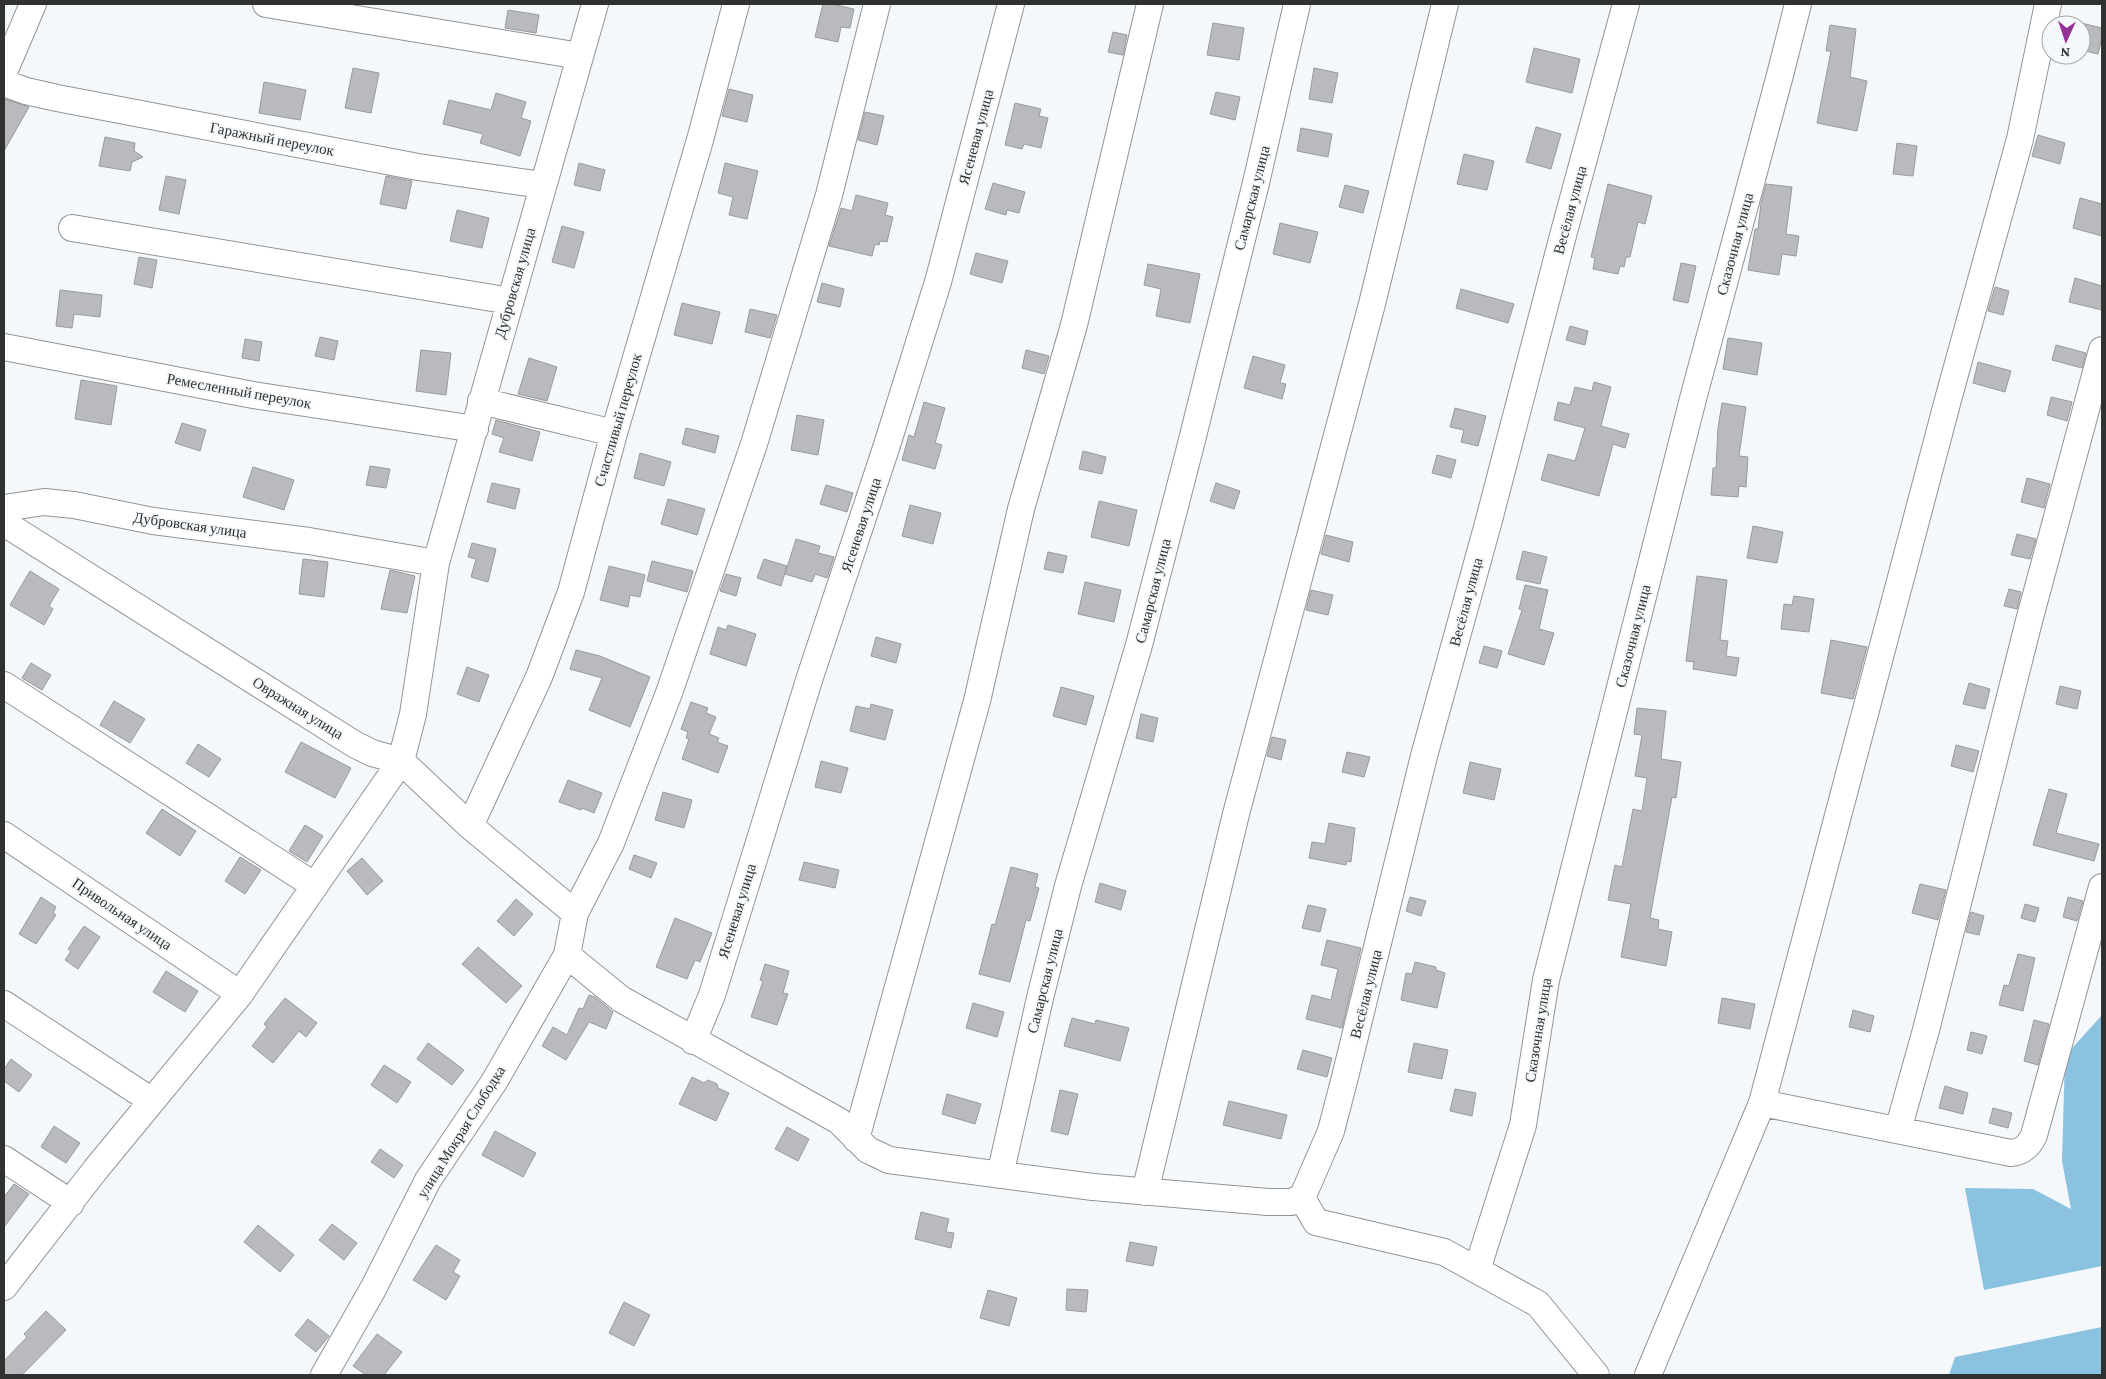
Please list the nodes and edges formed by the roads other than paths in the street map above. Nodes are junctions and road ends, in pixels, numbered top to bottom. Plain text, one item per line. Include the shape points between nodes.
1 (33, 4) edge
2 (266, 4) edge
3 (595, 4) edge
4 (736, 4) edge
5 (877, 4) edge
6 (1011, 4) edge
7 (1150, 4) edge
8 (1297, 4) edge
9 (1445, 4) edge
10 (1626, 4) edge
11 (1798, 4) edge
12 (2048, 4) edge
13 (580, 56) junction
14 (4, 72) edge
15 (4, 83) edge
16 (542, 185) junction
17 (72, 228) dead end
18 (510, 300) junction
19 (4, 347) edge
20 (2102, 350) edge
21 (481, 401) junction
22 (475, 429) junction
23 (614, 433) junction
24 (4, 508) edge
25 (4, 523) edge
26 (436, 563) junction
27 (4, 685) edge
28 (401, 761) junction
29 (470, 826) junction
30 (4, 835) edge
31 (315, 886) junction
32 (2102, 886) edge
33 (575, 914) junction
34 (567, 955) junction
35 (240, 994) junction
36 (4, 1004) edge
37 (693, 1041) junction
38 (152, 1101) junction
39 (1762, 1103) junction
40 (1898, 1130) junction
41 (856, 1139) junction
42 (4, 1159) edge
43 (1000, 1175) junction
44 (1145, 1192) junction
45 (1302, 1198) junction
46 (71, 1203) junction
47 (1477, 1270) junction
48 (4, 1287) edge
49 (324, 1375) edge
50 (1596, 1375) edge
51 (1648, 1375) edge

1 - 14 street
2 - 13 street
3 - 13 street, Дубровская улица
4 - 23 street, Счастливый переулок via 700,140
5 - 33 street, улица Мокрая Слободка via 829,195 754,444 666,702 612,843
6 - 37 street, Ясеневая улица via 935,291 712,995
7 - 41 street via 1074,325 1021,509 977,701
8 - 43 street, Самарская улица via 1190,448 1140,645 1068,886
9 - 44 street via 1372,304 1236,814
10 - 45 street, Весёлая улица via 1424,756 1346,1077 1330,1131
11 - 47 street, Сказочная улица via 1694,395 1546,980 1523,1125
12 - 39 street via 2020,139
13 - 16 street, Дубровская улица
15 - 16 street, Гаражный переулок via 57,98 418,167
16 - 18 street, Дубровская улица
17 - 18 street
18 - 21 street, Дубровская улица
19 - 22 street, Ремесленный переулок via 253,395
20 - 40 street
21 - 22 street, Дубровская улица
21 - 23 street
22 - 26 street, Дубровская улица
23 - 29 street, Счастливый переулок via 571,592 539,677
24 - 26 street, Дубровская улица via 44,502 74,505 153,521 309,541
25 - 28 street, Овражная улица via 354,744
26 - 28 street, Дубровская улица via 413,714
27 - 31 street
28 - 29 street, Овражная улица
28 - 31 street
29 - 33 street, Овражная улица
30 - 35 street, Привольная улица
31 - 35 street
32 - 40 street via 2030,1143 2011,1153
33 - 34 street, улица Мокрая Слободка
34 - 37 street via 621,999
34 - 49 street, улица Мокрая Слободка via 494,1082 428,1180 373,1289
35 - 38 street
36 - 38 street
37 - 41 street via 838,1122
38 - 46 street
39 - 40 street
39 - 51 street
41 - 43 street via 868,1150 890,1160
42 - 46 street
43 - 44 street
44 - 45 street via 1268,1202 1291,1202
45 - 47 street via 1316,1222 1444,1252
46 - 48 street
47 - 50 street via 1538,1304

